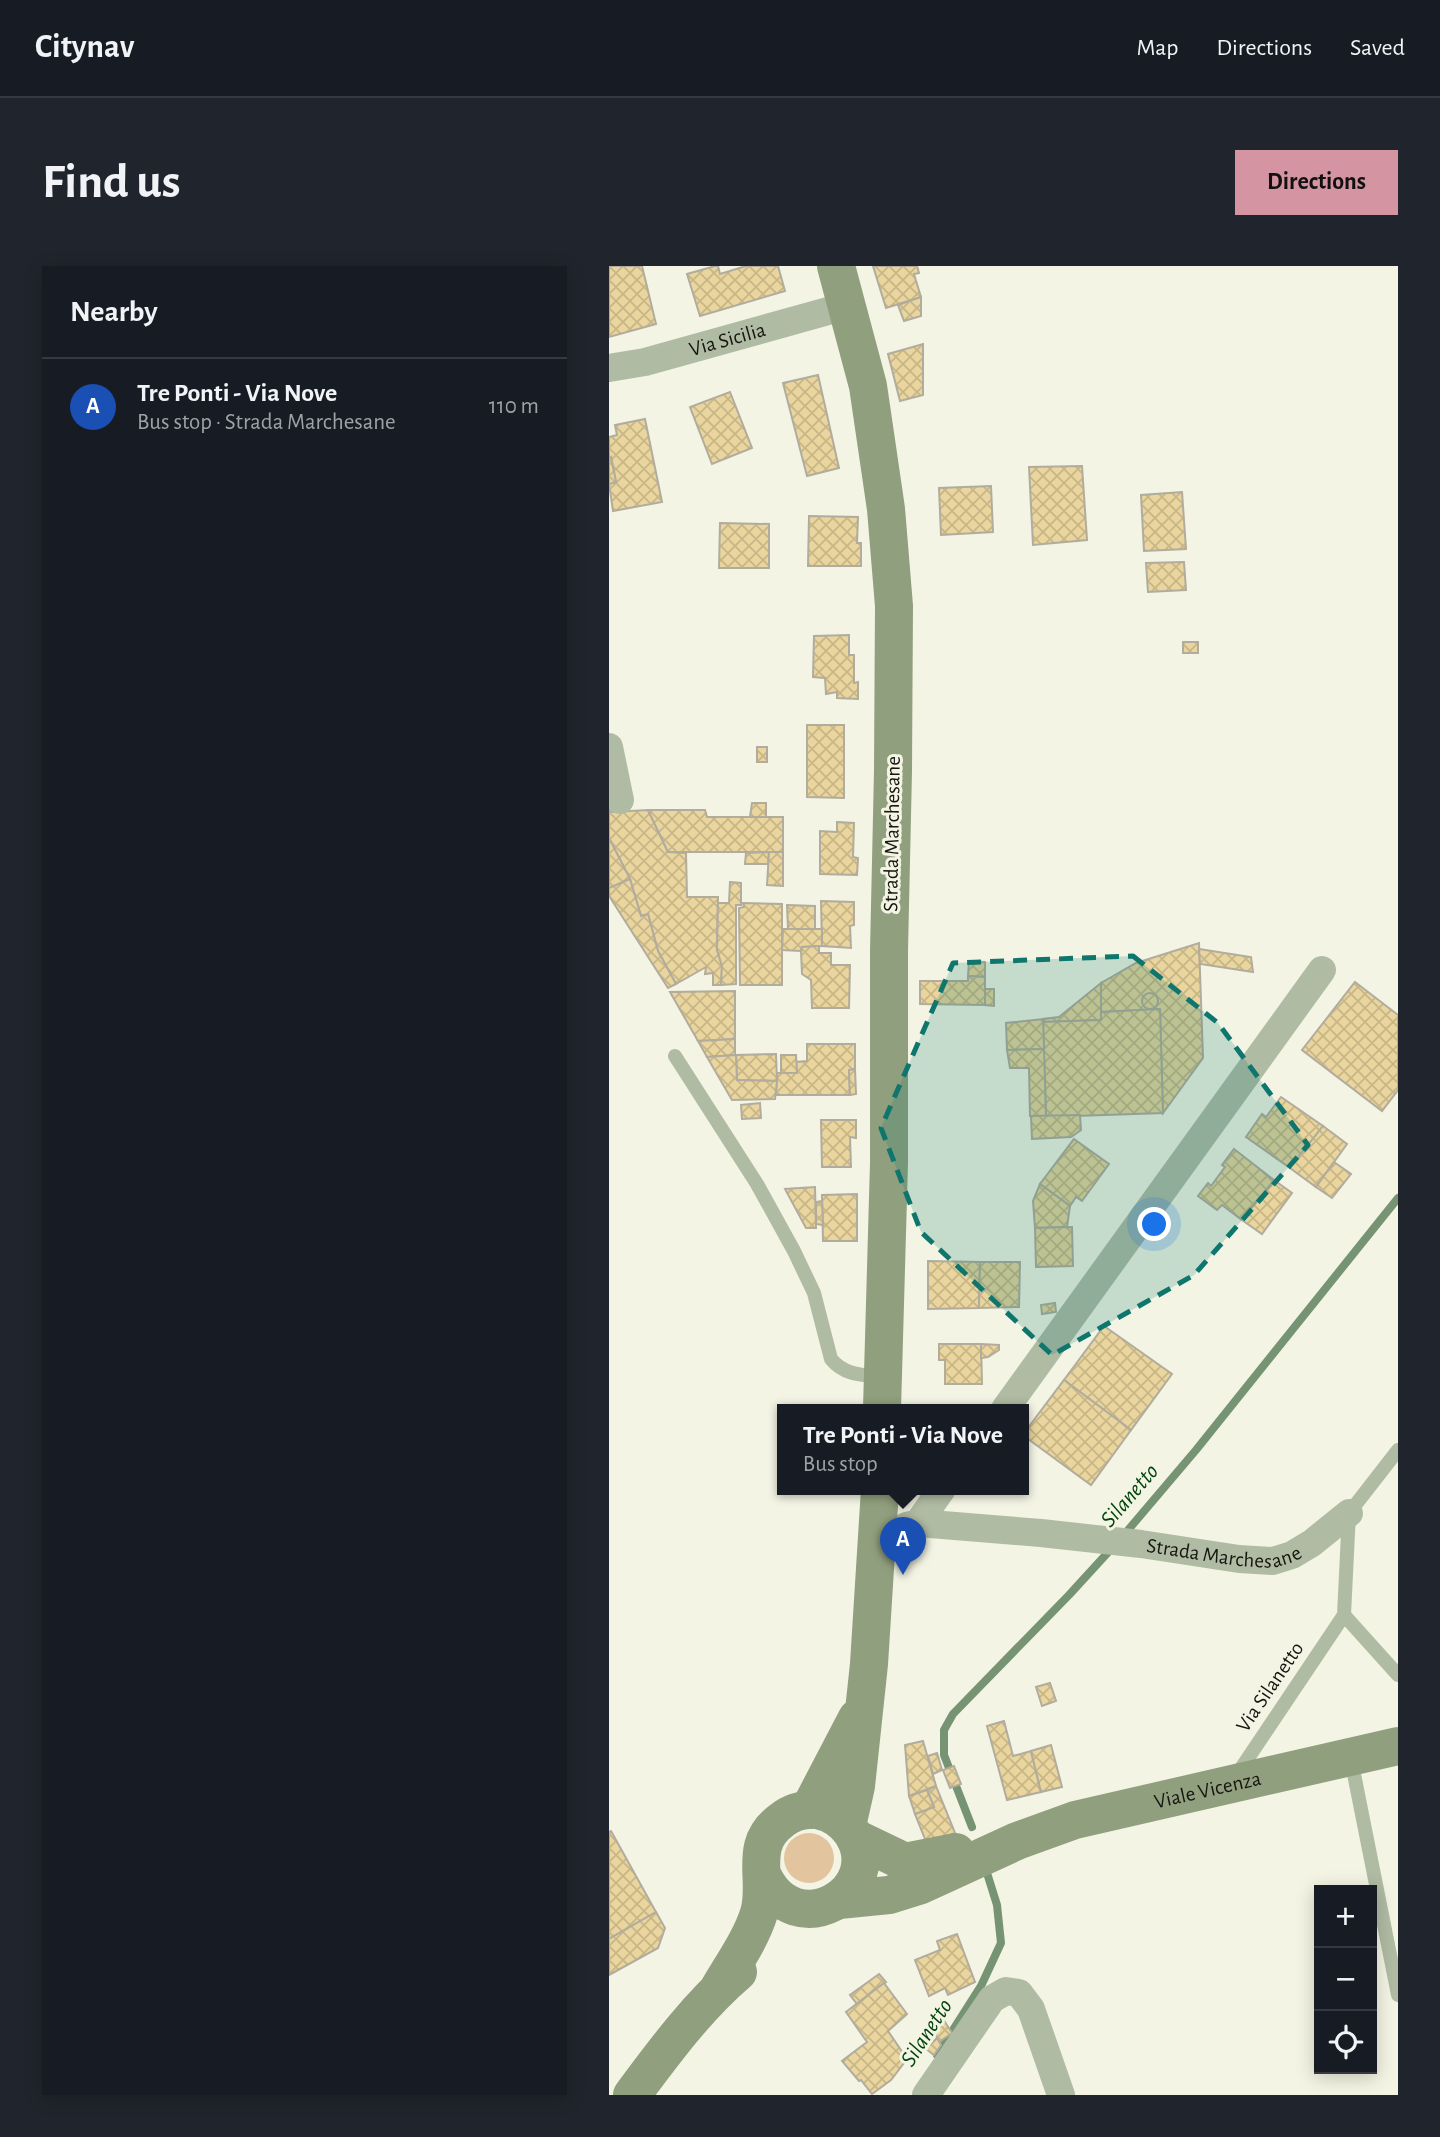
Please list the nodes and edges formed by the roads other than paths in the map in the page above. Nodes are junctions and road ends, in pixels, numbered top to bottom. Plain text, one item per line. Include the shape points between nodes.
1 (836, 266) edge
2 (846, 306) junction
3 (609, 368) edge
4 (609, 747) edge
5 (620, 800) dead end
6 (1322, 970) dead end
7 (675, 1056) dead end
8 (882, 1393) edge
9 (1009, 1404) edge
10 (1398, 1450) edge
11 (880, 1495) edge
12 (938, 1495) edge
13 (1349, 1513) junction
14 (918, 1523) junction
15 (879, 1528) junction
16 (1344, 1615) junction
17 (1398, 1675) edge
18 (865, 1704) junction
19 (1398, 1746) edge
20 (1351, 1758) junction
21 (1232, 1783) junction
22 (809, 1810) junction
23 (851, 1832) junction
24 (1017, 1841) junction
25 (762, 1874) junction
26 (822, 1905) junction
27 (719, 1988) junction
28 (1398, 1995) edge
29 (632, 2095) edge
30 (926, 2095) edge
31 (1061, 2095) edge

1 - 2 main road, Strada Marchesane
2 - 3 street, Via Sicilia
2 - 8 main road, Strada Marchesane via 868,386 894,606
4 - 5 street
6 - 9 street
7 - 8 lane via 794,1251 814,1293 831,1359
10 - 13 lane
11 - 15 main road
12 - 14 street
13 - 14 street, Strada Marchesane via 1312,1543 1273,1560
13 - 16 lane
14 - 15 street, Strada Marchesane
15 - 18 main road
16 - 17 lane
16 - 21 lane, Via Silanetto
18 - 22 main road
18 - 23 main road
19 - 20 main road, Viale Vicenza
20 - 21 main road, Viale Vicenza
20 - 28 lane
21 - 24 main road, Viale Vicenza via 1075,1821
22 - 23 main road, Viale Vicenza via 827,1813
22 - 25 main road via 788,1815 769,1832 761,1851
23 - 24 main road, Viale Vicenza via 905,1862
23 - 26 main road via 860,1861 856,1878 852,1886
24 - 26 main road, Viale Vicenza via 921,1885
25 - 26 main road via 770,1889 788,1904
25 - 27 main road via 756,1923
26 - 27 main road via 788,1922 759,1955
27 - 29 main road
30 - 31 street via 992,1998 1006,1991 1019,1993 1031,2009

